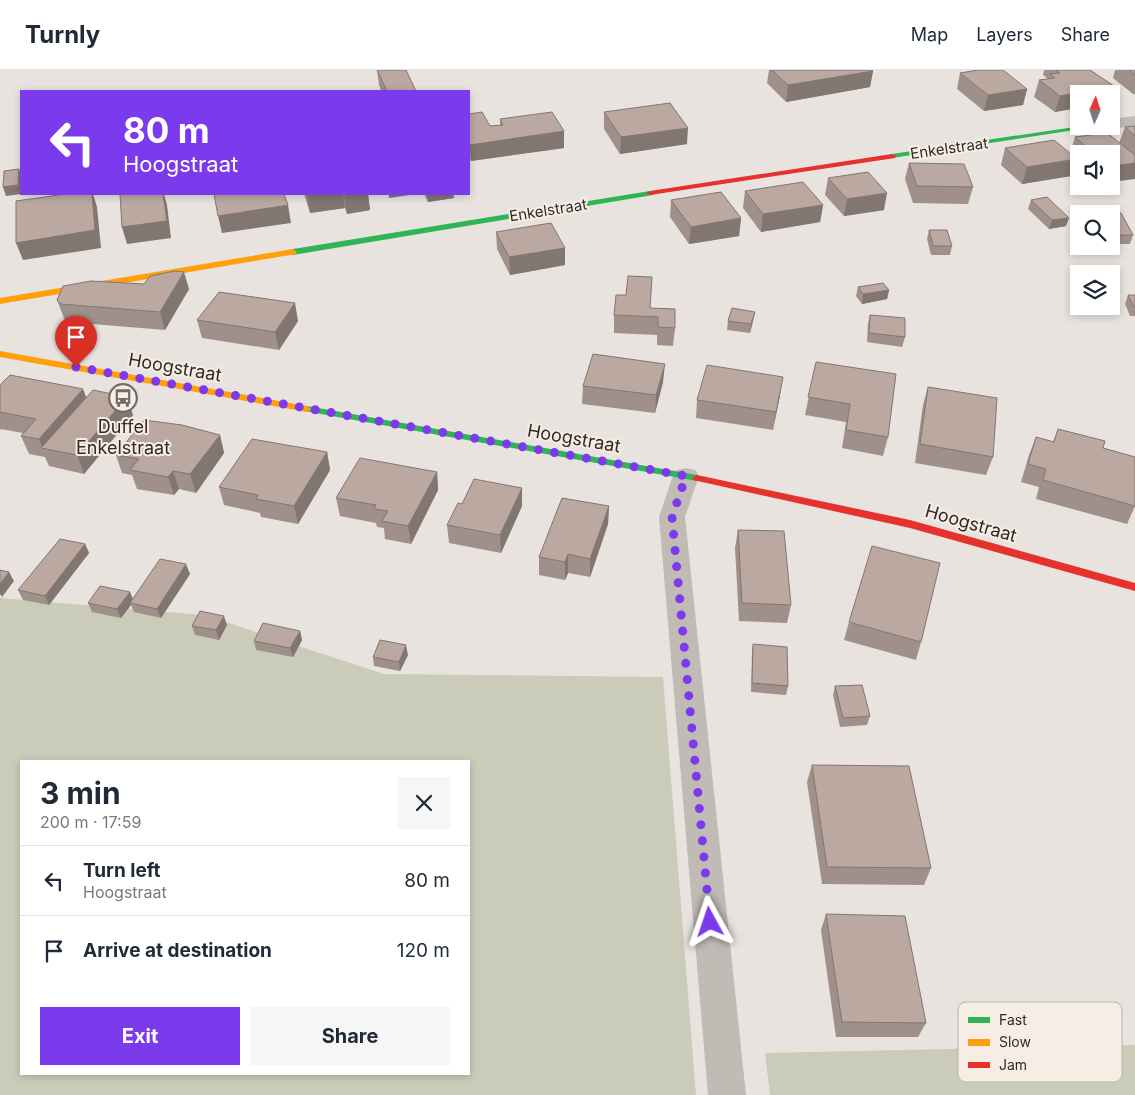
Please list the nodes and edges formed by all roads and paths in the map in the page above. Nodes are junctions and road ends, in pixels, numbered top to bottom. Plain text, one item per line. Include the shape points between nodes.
1 (1135, 121) edge
2 (1120, 123) edge
3 (1070, 130) edge
4 (0, 301) edge
5 (0, 354) edge
6 (686, 476) junction
7 (1135, 587) edge
8 (727, 1095) edge

1 - 2 street
3 - 4 street, Enkelstraat via 716,182
5 - 6 street, Hoogstraat
6 - 7 street, Hoogstraat via 910,524
6 - 8 street via 672,517

